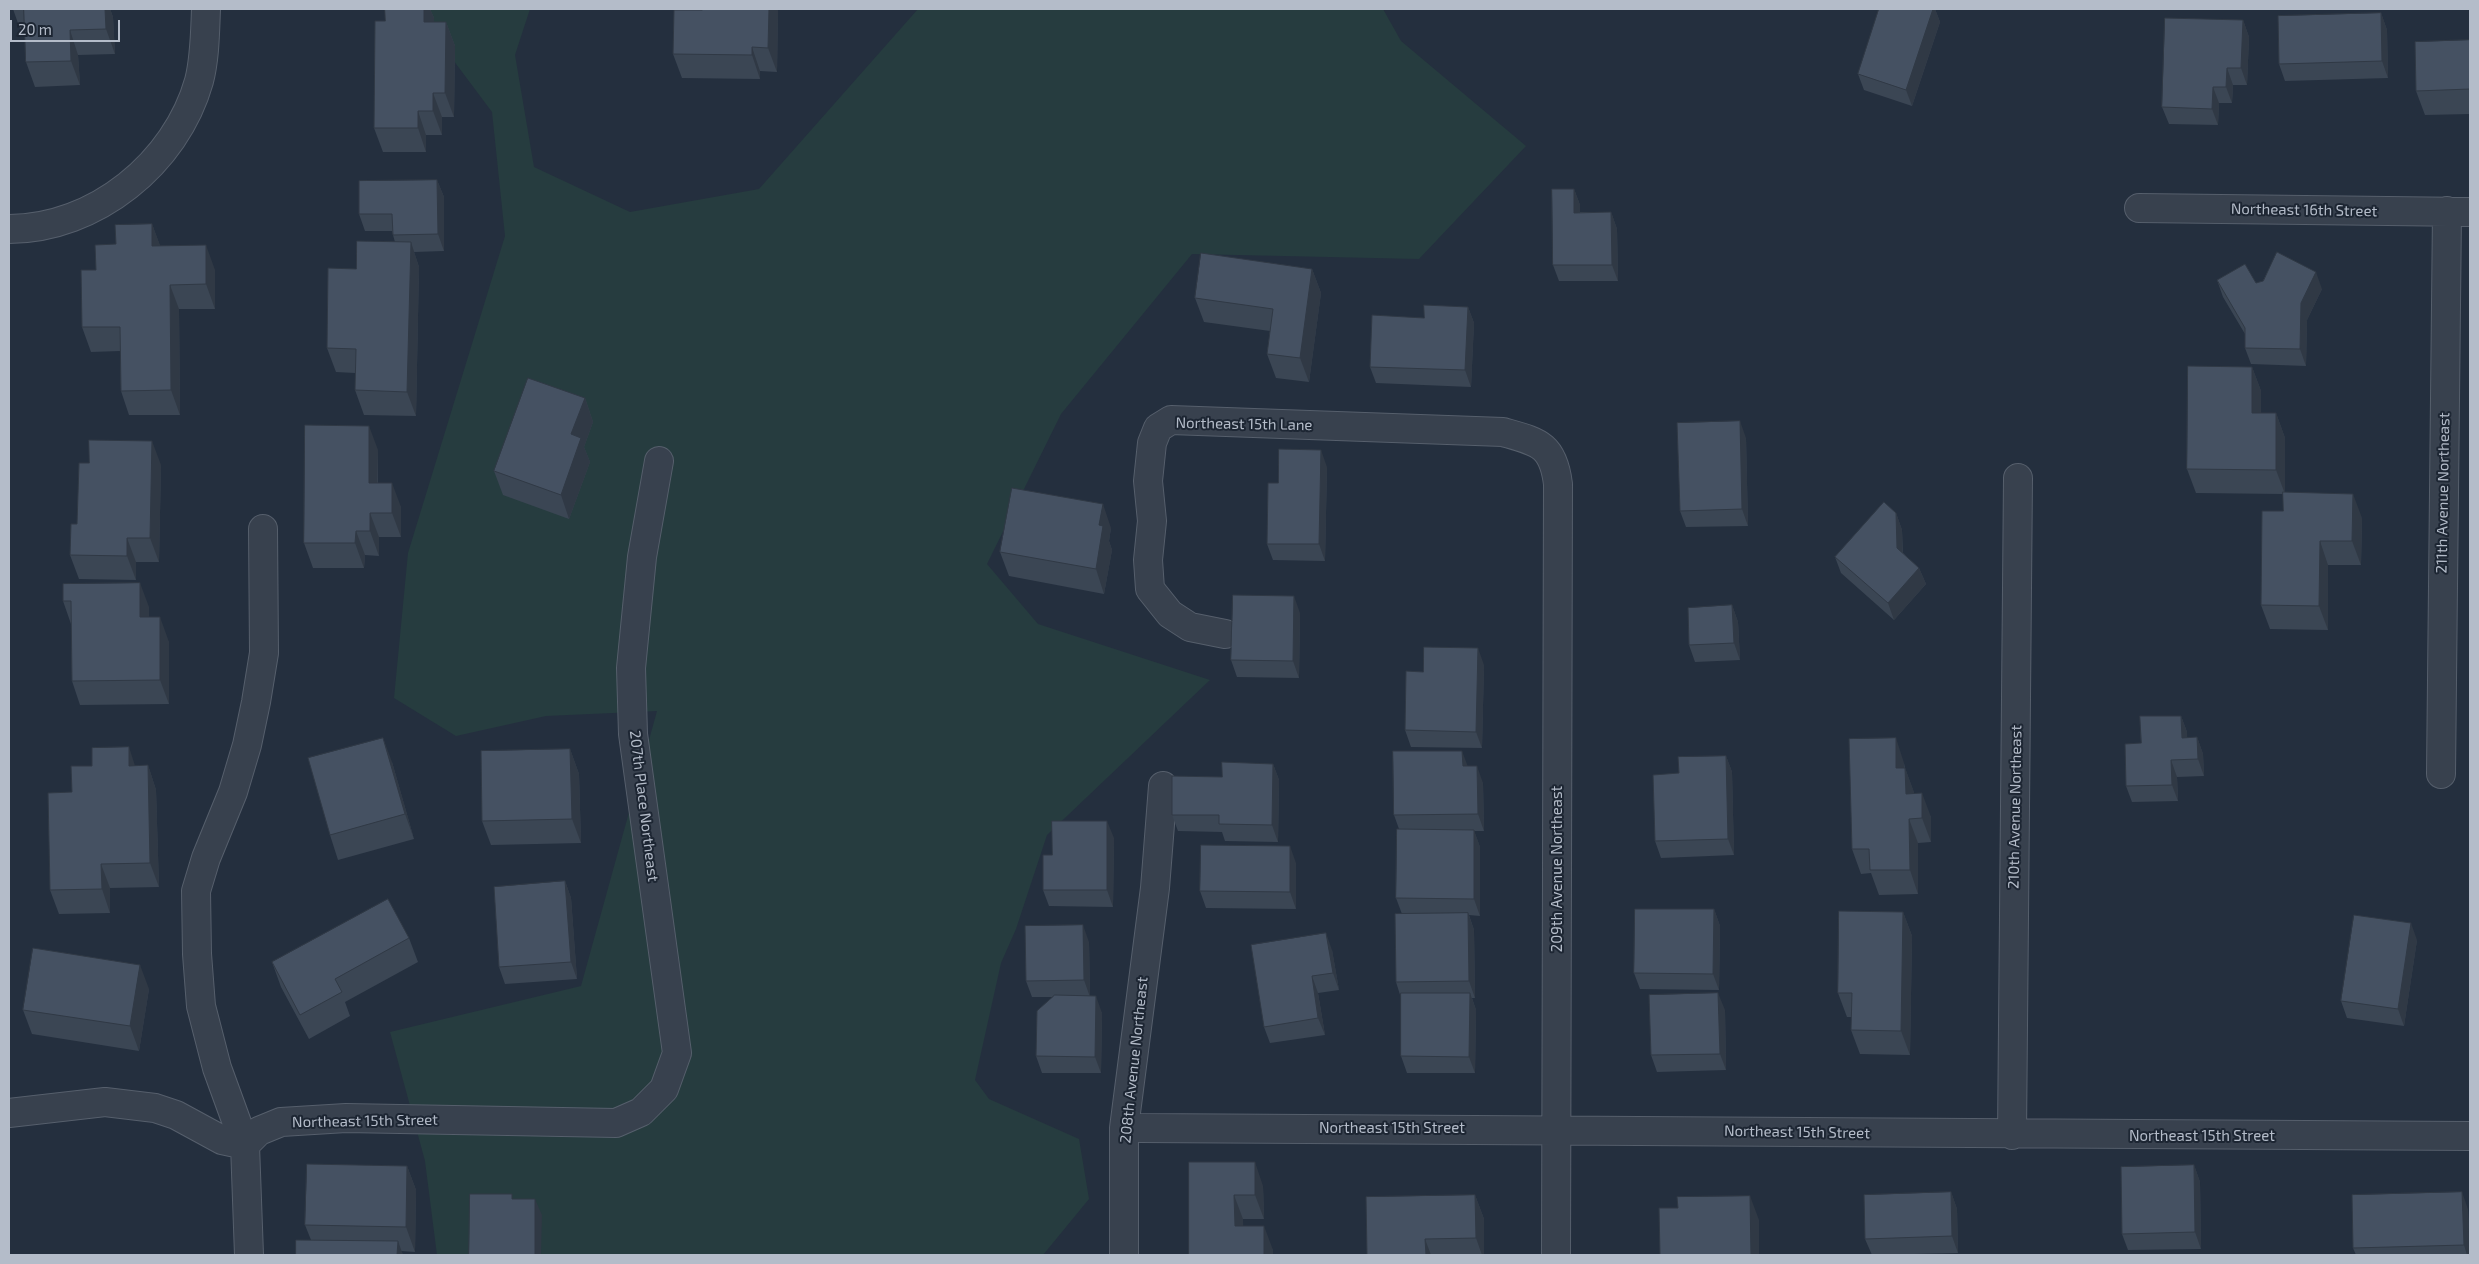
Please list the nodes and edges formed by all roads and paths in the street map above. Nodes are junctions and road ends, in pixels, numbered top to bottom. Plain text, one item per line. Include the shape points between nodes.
1 (206, 9) edge
2 (2139, 208) dead end
3 (2459, 212) edge
4 (9, 229) edge
5 (659, 462) dead end
6 (2018, 478) dead end
7 (1558, 484) joint
8 (263, 529) dead end
9 (1225, 634) dead end
10 (2441, 774) dead end
11 (1162, 786) dead end
12 (9, 1112) edge
13 (616, 1123) joint
14 (1124, 1128) junction
15 (1556, 1129) junction
16 (2012, 1136) junction
17 (2470, 1136) edge
18 (244, 1145) junction
19 (249, 1255) edge
20 (1124, 1255) edge
21 (1556, 1255) edge

1 - 4 street via 199,79 185,118 153,164 117,194 74,218 34,229
2 - 3 street, Northeast 16th Street
3 - 10 street, 211th Avenue Northeast
5 - 13 street, 207th Place Northeast via 642,557 631,668 633,734 676,1052 664,1089 641,1112
6 - 16 street, 210th Avenue Northeast
7 - 9 street, Northeast 15th Lane via 1555,463 1547,450 1528,439 1503,432 1171,420 1158,428 1152,443 1148,481 1152,521 1148,560 1150,589 1170,614 1190,627
7 - 15 street, 209th Avenue Northeast
8 - 18 street via 264,653 256,702 232,792 196,891 201,1006 217,1068
11 - 14 street, 208th Avenue Northeast via 1156,888
12 - 18 street via 105,1102 155,1108 176,1115 222,1140
13 - 18 street, Northeast 15th Street via 346,1118 281,1122 259,1131
14 - 15 street, Northeast 15th Street
14 - 20 street, 208th Avenue Northeast
15 - 16 street, Northeast 15th Street
15 - 21 street, 209th Avenue Northeast
16 - 17 street, Northeast 15th Street
18 - 19 street

